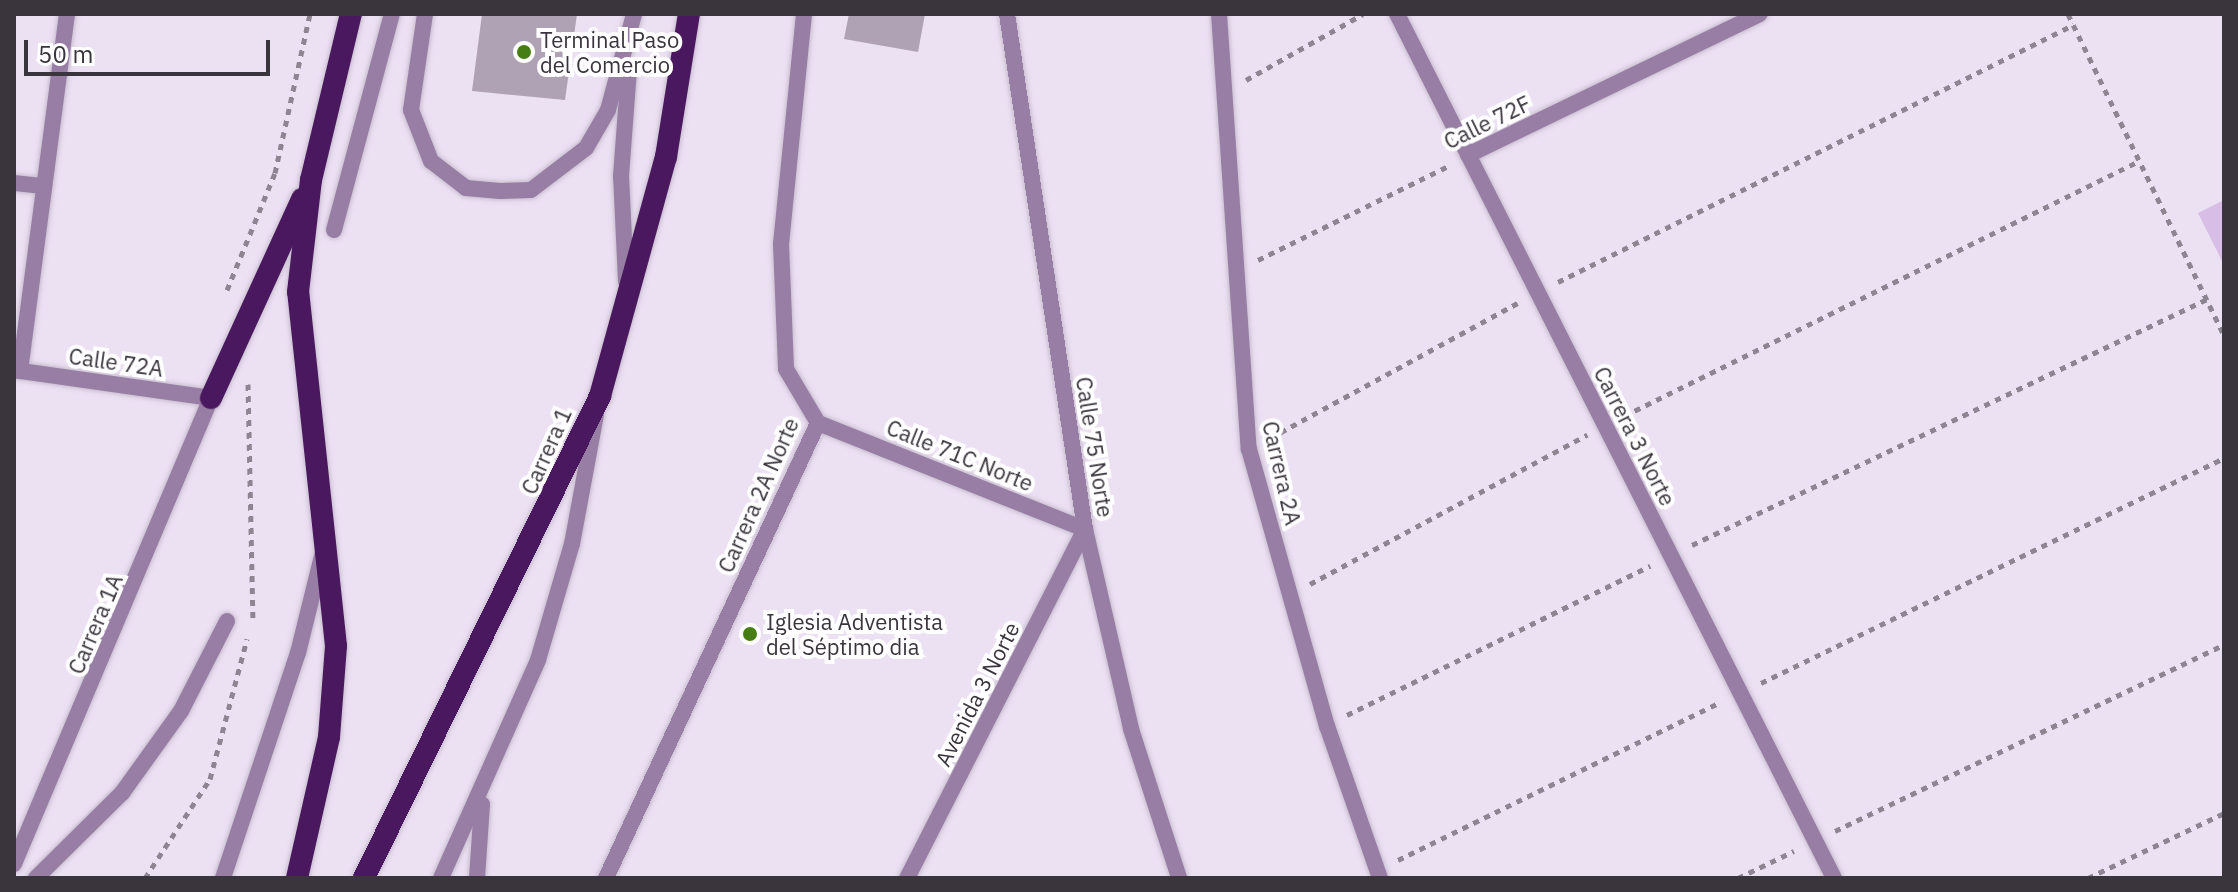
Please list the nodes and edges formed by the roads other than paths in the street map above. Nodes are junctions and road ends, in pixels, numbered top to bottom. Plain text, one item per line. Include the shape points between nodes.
1 (67, 14) edge
2 (351, 14) edge
3 (392, 14) edge
4 (425, 14) edge
5 (634, 14) edge
6 (689, 14) edge
7 (804, 14) edge
8 (1007, 14) edge
9 (1219, 14) edge
10 (1397, 14) edge
11 (1760, 14) edge
12 (631, 47) junction
13 (1468, 155) junction
14 (311, 180) junction
15 (14, 183) edge
16 (44, 186) junction
17 (334, 230) dead end
18 (628, 304) junction
19 (17, 371) edge
20 (600, 396) junction
21 (211, 398) junction
22 (818, 423) junction
23 (1085, 529) junction
24 (329, 531) junction
25 (227, 621) dead end
26 (483, 794) junction
27 (14, 864) edge
28 (1378, 874) edge
29 (36, 878) edge
30 (223, 878) edge
31 (297, 878) edge
32 (364, 878) edge
33 (441, 878) edge
34 (477, 878) edge
35 (606, 878) edge
36 (907, 878) edge
37 (1179, 878) edge
38 (1834, 878) edge

1 - 16 street
2 - 14 highway
3 - 17 street
4 - 12 street via 411,110 431,161 466,188 531,190 561,173 608,110
5 - 12 street
6 - 18 highway, Carrera 1 via 666,157
7 - 22 street, Carrera 2A Norte via 781,244 786,369
8 - 23 street, Calle 75 Norte
9 - 28 street, Carrera 2A via 1249,449 1327,726
10 - 13 street, Carrera 3 Norte
11 - 13 street, Calle 72F
12 - 18 street via 621,176
13 - 38 street, Carrera 3 Norte
14 - 21 highway
14 - 24 highway via 298,292
15 - 16 street
16 - 19 street
18 - 20 highway, Carrera 1
19 - 21 street, Calle 72A
20 - 26 street via 561,586
20 - 32 highway, Carrera 1 via 528,555
21 - 27 street, Carrera 1A
22 - 23 street, Calle 71C Norte
22 - 35 street, Carrera 2A Norte
23 - 36 street, Avenida 3 Norte
23 - 37 street, Calle 75 Norte via 1131,729
24 - 30 street via 298,653
24 - 31 highway via 336,646 329,737
25 - 29 street via 181,711 122,793
26 - 33 street
26 - 34 street

